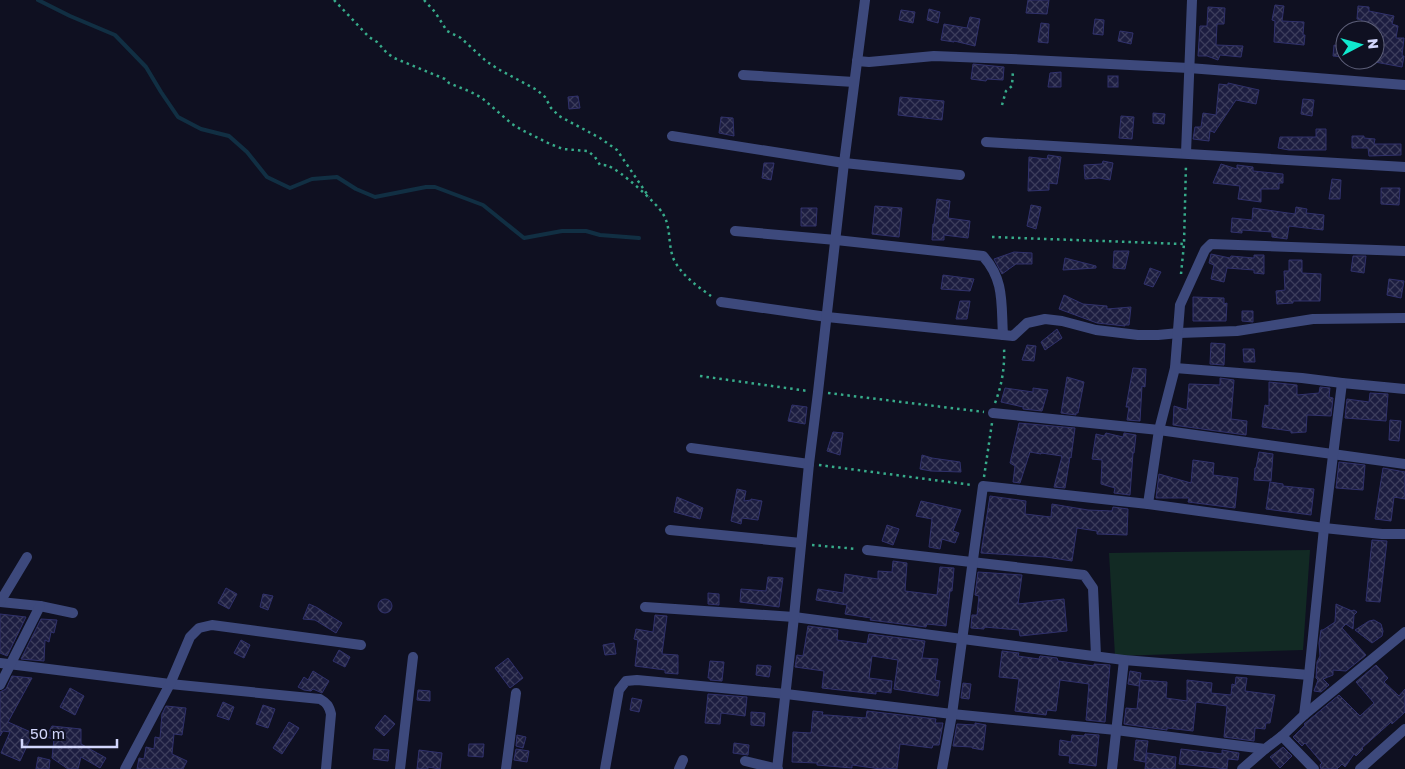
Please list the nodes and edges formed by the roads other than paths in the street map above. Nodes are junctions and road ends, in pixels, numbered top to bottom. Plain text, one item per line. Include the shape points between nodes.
1 (865, 0) edge
2 (1192, 0) edge
3 (858, 61) junction
4 (1189, 68) junction
5 (743, 75) dead end
6 (854, 82) junction
7 (1405, 85) edge
8 (672, 136) dead end
9 (986, 142) dead end
10 (1186, 154) junction
11 (844, 163) junction
12 (1405, 167) edge
13 (960, 175) dead end
14 (735, 231) dead end
15 (836, 240) junction
16 (1405, 251) edge
17 (721, 302) road end
18 (827, 317) junction
19 (1405, 318) edge
20 (1179, 333) junction
21 (1003, 335) junction
22 (1175, 368) junction
23 (1342, 383) junction
24 (1405, 389) edge
25 (993, 413) road end
26 (1159, 430) junction
27 (691, 448) dead end
28 (1333, 453) junction
29 (809, 464) junction
30 (1405, 464) edge
31 (1148, 504) junction
32 (1324, 528) junction
33 (670, 530) dead end
34 (1405, 534) edge
35 (801, 544) junction
36 (867, 550) road end
37 (28, 557) dead end
38 (973, 562) junction
39 (0, 602) edge
40 (40, 606) junction
41 (645, 607) dead end
42 (73, 613) dead end
43 (794, 617) junction
44 (1405, 632) edge
45 (963, 638) junction
46 (361, 645) dead end
47 (1096, 656) junction
48 (413, 657) dead end
49 (1124, 660) junction
50 (5, 664) edge
51 (1309, 676) junction
52 (170, 684) junction
53 (0, 685) edge
54 (516, 693) dead end
55 (786, 694) junction
56 (952, 714) junction
57 (1304, 715) junction
58 (1405, 729) edge
59 (1116, 730) junction
60 (1282, 736) junction
61 (1266, 749) junction
62 (745, 761) dead end
63 (125, 769) edge
64 (326, 769) edge
65 (400, 769) edge
66 (506, 769) edge
67 (606, 769) edge
68 (777, 769) edge
69 (942, 769) edge
70 (1112, 769) edge
71 (1242, 769) edge
72 (1314, 769) edge
73 (1360, 769) edge

1 - 3 street
2 - 4 street
3 - 4 street via 934,56
3 - 6 street
4 - 7 street
4 - 10 street
5 - 6 street
6 - 11 street
8 - 11 street
9 - 10 street
10 - 12 street
11 - 13 street
11 - 15 street
14 - 15 street
15 - 18 street
15 - 21 street via 983,256 995,272 1001,293
16 - 20 street via 1211,244 1205,250 1180,305
17 - 18 street
18 - 21 street
18 - 29 street
19 - 20 street via 1313,319 1237,331
20 - 21 street via 1138,335 1045,319 1027,323 1013,336
20 - 22 street
22 - 23 street
22 - 26 street
23 - 24 street
23 - 28 street
25 - 26 street
26 - 28 street
26 - 31 street
27 - 29 street
28 - 30 street
28 - 32 street
29 - 35 street
31 - 32 street
31 - 38 street via 983,486
32 - 34 street
32 - 51 street
33 - 35 street
35 - 43 street
36 - 38 street
37 - 39 street
38 - 45 street
38 - 47 street via 1084,575 1093,588
39 - 40 street
40 - 42 street
40 - 50 street
41 - 43 street
43 - 45 street
43 - 55 street
44 - 57 street
45 - 47 street
45 - 56 street
46 - 52 street via 212,625 199,628 190,636
47 - 49 street
48 - 65 street
49 - 51 street
49 - 59 street
50 - 52 street
50 - 53 street
51 - 57 street
52 - 63 street
52 - 64 street via 320,699 329,706 330,714
54 - 66 street
55 - 56 street
55 - 67 street via 626,681 619,690
55 - 68 street
56 - 59 street
56 - 69 street
57 - 60 street
58 - 73 street
59 - 61 street
59 - 70 street
60 - 61 street
60 - 72 street
61 - 71 street
62 - 68 street

